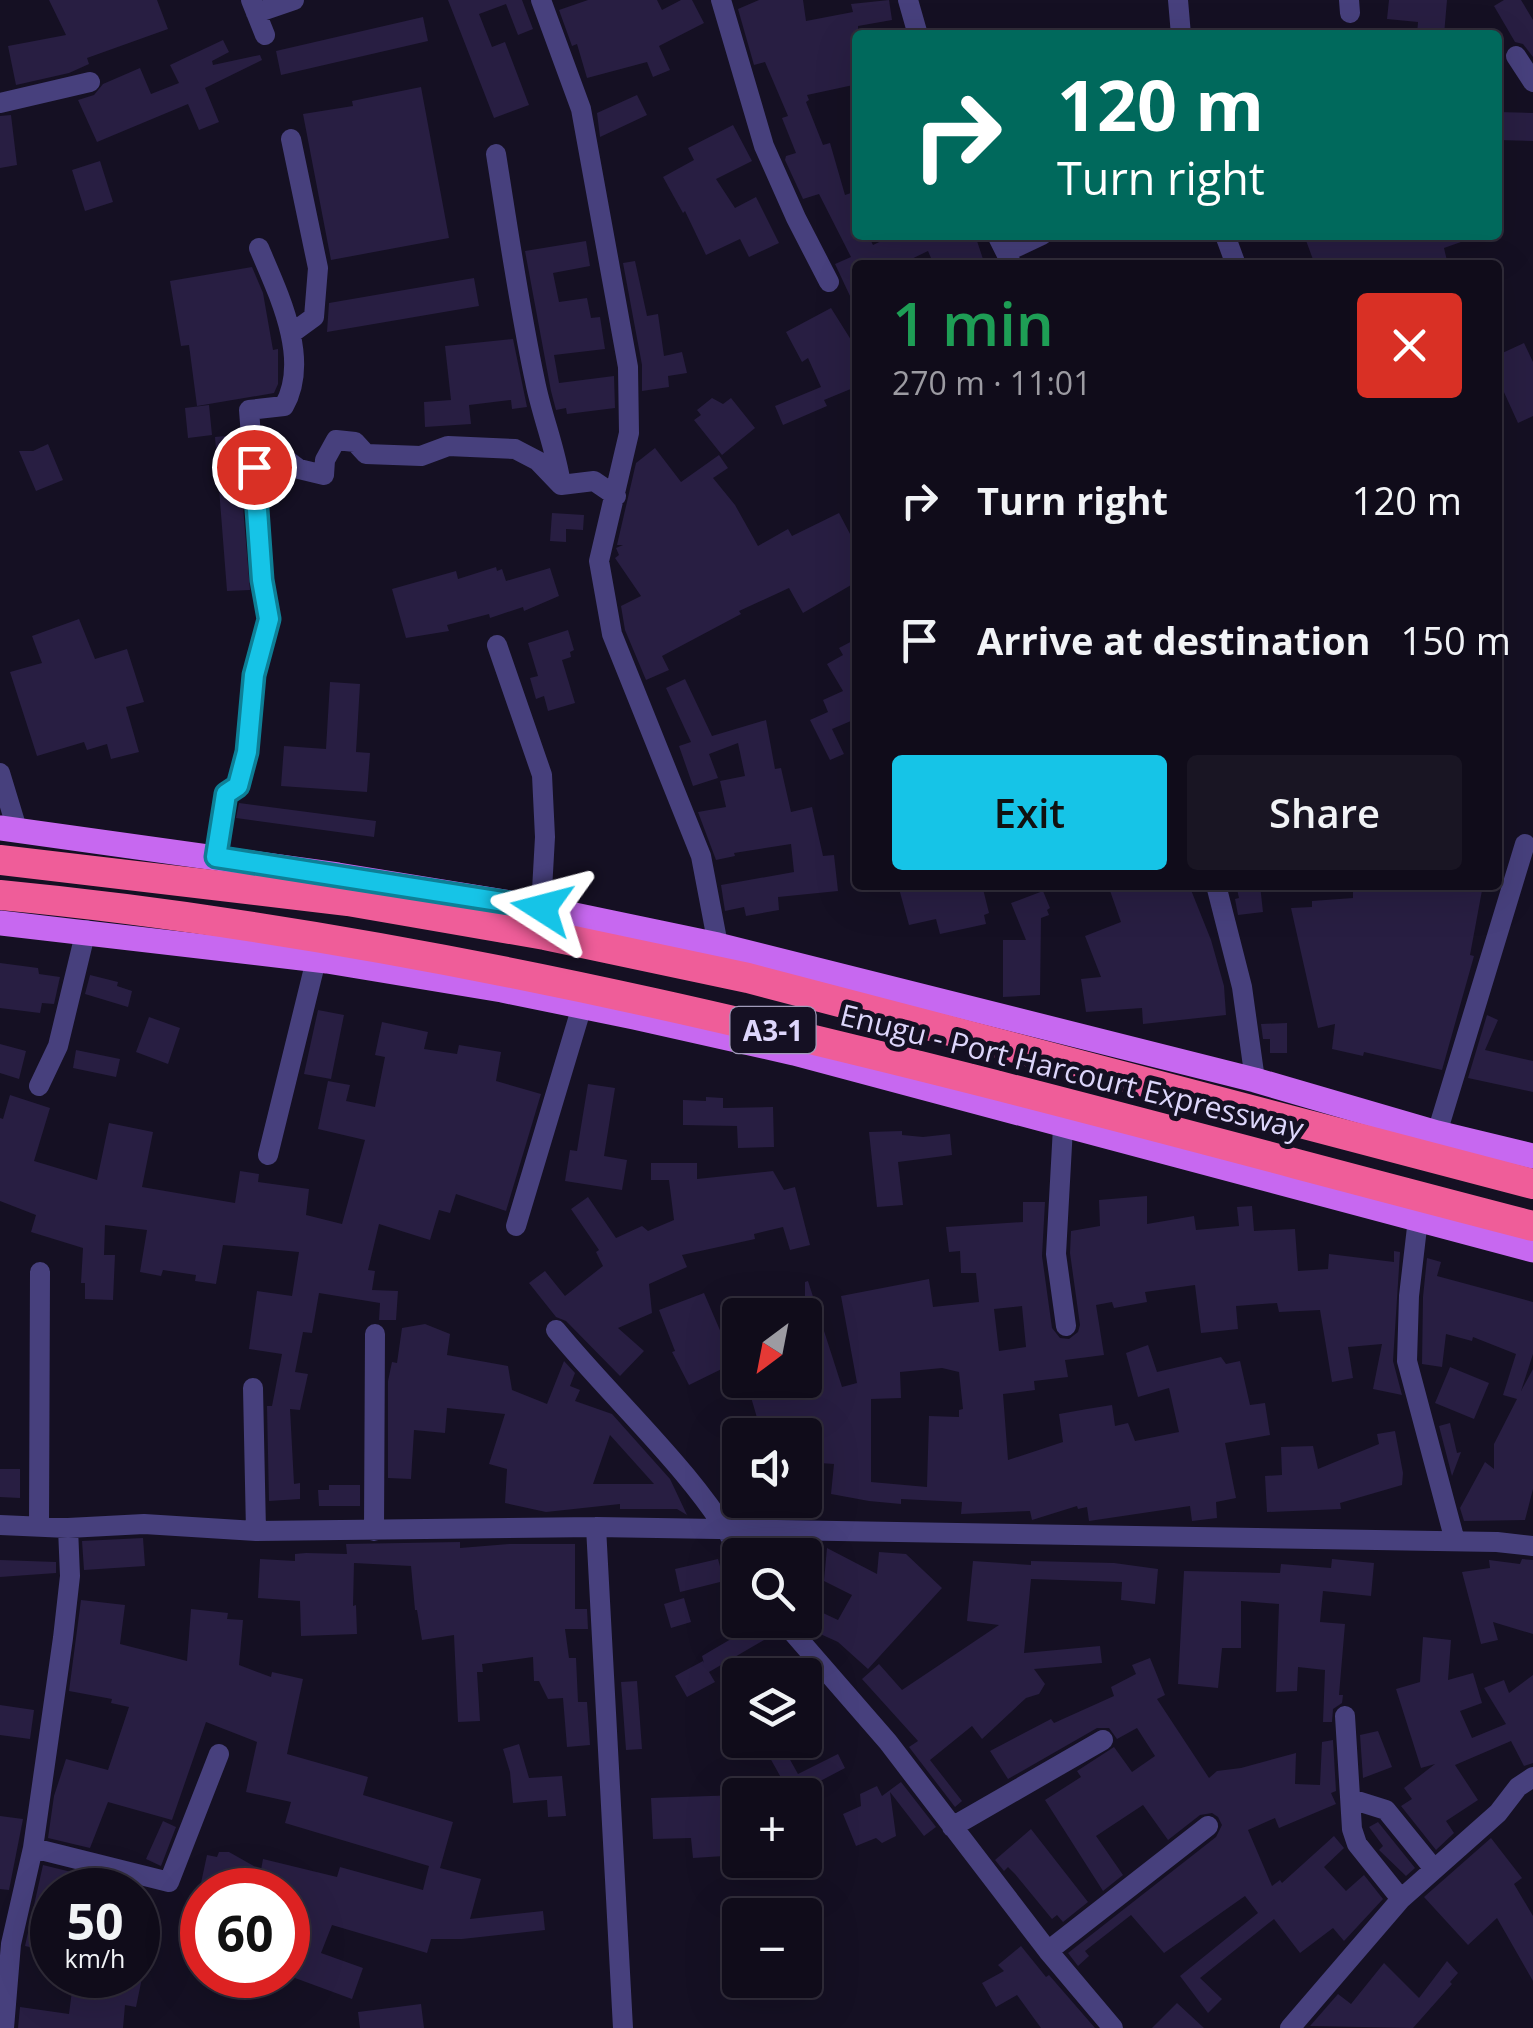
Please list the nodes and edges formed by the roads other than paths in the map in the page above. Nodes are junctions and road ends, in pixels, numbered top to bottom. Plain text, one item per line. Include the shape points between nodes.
1 (294, 0) edge
2 (540, 0) edge
3 (722, 0) edge
4 (908, 0) edge
5 (1178, 0) edge
6 (254, 6) edge
7 (917, 30) edge
8 (1181, 30) edge
9 (265, 36) dead end
10 (1516, 56) dead end
11 (90, 82) dead end
12 (1533, 82) edge
13 (0, 103) edge
14 (290, 139) dead end
15 (496, 154) dead end
16 (1030, 240) edge
17 (258, 248) dead end
18 (1005, 250) edge
19 (829, 282) dead end
20 (292, 332) junction
21 (253, 435) junction
22 (561, 485) junction
23 (616, 496) junction
24 (497, 645) dead end
25 (0, 774) edge
26 (8, 828) edge
27 (1525, 844) dead end
28 (216, 857) junction
29 (0, 860) edge
30 (110, 872) junction
31 (1217, 890) edge
32 (0, 895) edge
33 (106, 905) junction
34 (542, 908) junction
35 (0, 923) edge
36 (86, 930) junction
37 (718, 945) junction
38 (316, 960) junction
39 (582, 1006) junction
40 (916, 1008) junction
41 (1255, 1080) junction
42 (39, 1086) dead end
43 (1063, 1127) junction
44 (1438, 1133) junction
45 (268, 1156) dead end
46 (1533, 1156) edge
47 (1533, 1184) edge
48 (1418, 1219) junction
49 (516, 1226) dead end
50 (1533, 1226) edge
51 (1533, 1250) edge
52 (40, 1272) dead end
53 (1066, 1326) dead end
54 (556, 1330) dead end
55 (375, 1334) dead end
56 (253, 1388) dead end
57 (0, 1524) edge
58 (39, 1526) junction
59 (596, 1526) junction
60 (68, 1528) junction
61 (727, 1530) junction
62 (256, 1531) junction
63 (374, 1531) junction
64 (731, 1538) edge
65 (1455, 1541) junction
66 (1533, 1546) edge
67 (798, 1638) edge
68 (1346, 1716) dead end
69 (1102, 1740) dead end
70 (219, 1754) dead end
71 (1533, 1777) edge
72 (1350, 1800) junction
73 (952, 1826) junction
74 (1208, 1826) dead end
75 (33, 1848) junction
76 (1434, 1869) junction
77 (1401, 1899) junction
78 (1048, 1951) junction
79 (4, 2028) edge
80 (623, 2028) edge
81 (1113, 2028) edge
82 (1290, 2028) edge

1 - 6 street
2 - 23 street via 582,110 628,367 629,433
3 - 19 street via 771,162
4 - 7 street
5 - 8 street
6 - 9 street
10 - 12 street
11 - 13 street
14 - 20 street via 318,268 314,317
15 - 22 street via 528,349
16 - 18 street
17 - 20 street
20 - 21 street via 292,392 284,406 250,410
21 - 22 street via 299,470 324,475 336,440 355,442 366,454 421,456 448,446 514,449 538,461
21 - 28 street via 269,619 254,675 247,752 238,786 226,794
22 - 23 street via 594,481
23 - 37 street via 599,561 612,634 700,856
24 - 34 street via 542,775
25 - 26 street
26 - 28 main road, Enugu - Port Harcourt Expressway / A3-1
27 - 44 street
28 - 34 main road, Enugu - Port Harcourt Expressway / A3-1
29 - 30 highway, Enugu - Port Harcourt Expressway / A3-1
30 - 33 highway
30 - 40 highway, Enugu - Port Harcourt Expressway / A3-1 via 348,901
31 - 41 street via 1242,987
32 - 33 highway, Enugu - Port Harcourt Expressway / A3-1
33 - 50 highway, Enugu - Port Harcourt Expressway / A3-1 via 538,976 738,1021
34 - 37 main road, Enugu - Port Harcourt Expressway / A3-1
35 - 36 main road, Enugu - Port Harcourt Expressway / A3-1
36 - 38 main road, Enugu - Port Harcourt Expressway / A3-1
36 - 42 street via 58,1046
37 - 40 main road, Enugu - Port Harcourt Expressway / A3-1
38 - 39 main road, Enugu - Port Harcourt Expressway / A3-1
38 - 45 street
39 - 43 main road, Enugu - Port Harcourt Expressway / A3-1 via 794,1053
39 - 49 street
40 - 41 main road, Enugu - Port Harcourt Expressway / A3-1
40 - 47 highway, Enugu - Port Harcourt Expressway / A3-1
41 - 44 main road, Enugu - Port Harcourt Expressway / A3-1
43 - 48 main road, Enugu - Port Harcourt Expressway / A3-1
43 - 53 street via 1056,1254
44 - 46 main road, Enugu - Port Harcourt Expressway / A3-1
48 - 51 main road, Enugu - Port Harcourt Expressway / A3-1
48 - 65 street via 1407,1361
52 - 58 street
54 - 61 street
55 - 63 street
56 - 62 street
57 - 58 street
58 - 60 street
59 - 61 street
59 - 63 street
59 - 80 street
60 - 62 street via 144,1524
60 - 75 street via 70,1576
61 - 64 street
61 - 65 street
62 - 63 street
65 - 66 street
67 - 73 street
68 - 72 street
69 - 73 street
70 - 75 street via 169,1882
71 - 76 street
72 - 76 street via 1386,1810
72 - 77 street via 1357,1844
73 - 78 street
74 - 78 street
75 - 79 street via 11,1944
76 - 77 street
77 - 82 street
78 - 81 street

